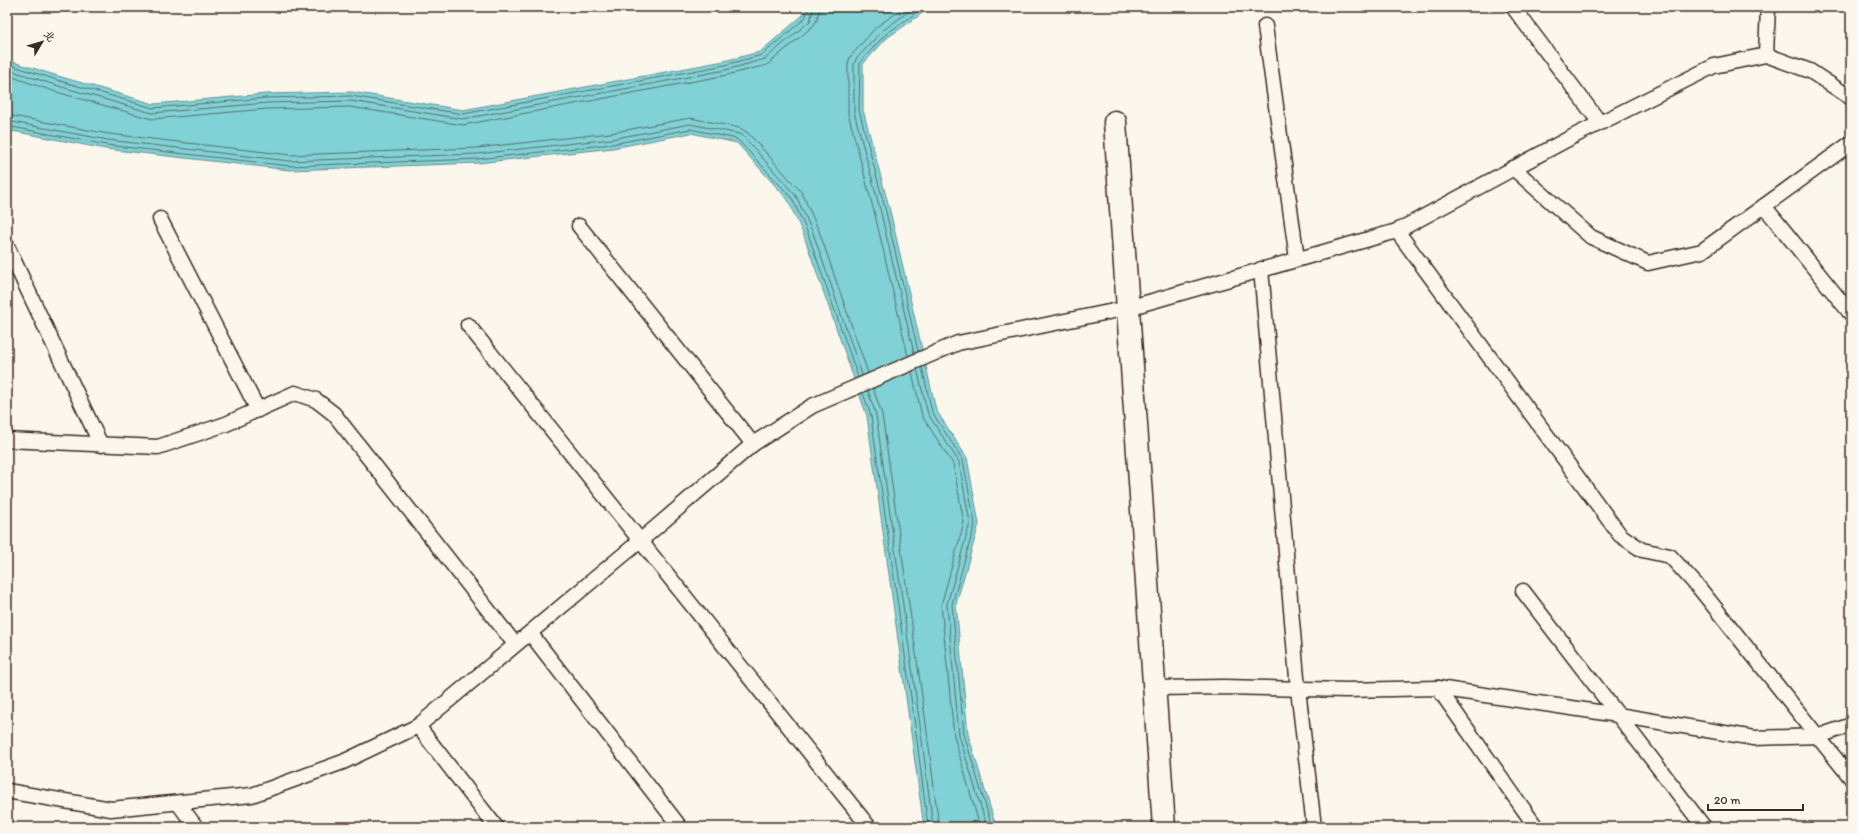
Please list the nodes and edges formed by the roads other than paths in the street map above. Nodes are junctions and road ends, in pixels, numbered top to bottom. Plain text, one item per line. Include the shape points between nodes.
1 (1513, 7) edge
2 (1768, 7) edge
3 (1265, 26) dead end
4 (1766, 55) junction
5 (1851, 98) edge
6 (1116, 122) dead end
7 (1600, 123) junction
8 (1851, 143) edge
9 (1513, 168) junction
10 (1764, 206) junction
11 (160, 219) dead end
12 (580, 226) dead end
13 (1397, 231) junction
14 (7, 246) edge
15 (1297, 259) junction
16 (1261, 269) junction
17 (1128, 308) junction
18 (1851, 314) edge
19 (468, 325) dead end
20 (258, 410) junction
21 (7, 440) edge
22 (753, 444) junction
23 (101, 445) junction
24 (640, 541) junction
25 (1523, 591) dead end
26 (530, 633) junction
27 (515, 644) junction
28 (1155, 688) junction
29 (1438, 688) junction
30 (1298, 689) junction
31 (1618, 715) junction
32 (1851, 725) edge
33 (418, 726) junction
34 (1819, 736) junction
35 (1851, 778) edge
36 (7, 791) edge
37 (178, 803) junction
38 (196, 827) edge
39 (496, 827) edge
40 (680, 827) edge
41 (869, 827) edge
42 (1164, 827) edge
43 (1314, 827) edge
44 (1536, 827) edge
45 (1704, 827) edge

1 - 7 lane
2 - 4 lane
3 - 15 lane
4 - 5 lane via 1810,71
4 - 7 lane via 1714,66
6 - 17 street
7 - 9 lane
8 - 10 lane
9 - 10 lane via 1591,237 1648,264 1702,251
9 - 13 lane
10 - 18 lane
11 - 20 lane
12 - 22 lane
13 - 15 lane
13 - 34 lane via 1620,535 1642,550 1670,556 1700,589
14 - 23 lane
15 - 16 lane
16 - 17 lane
16 - 30 lane
17 - 22 lane via 958,343 812,406
17 - 28 street
19 - 24 lane
20 - 23 lane via 226,424 158,447
20 - 27 lane via 294,393 316,400 334,414
21 - 23 lane
22 - 24 lane
24 - 26 lane
24 - 41 lane
25 - 31 lane
26 - 27 lane
26 - 40 lane
27 - 33 lane
28 - 30 lane
28 - 42 street
29 - 30 lane
29 - 31 lane
29 - 44 lane
30 - 43 lane
31 - 34 lane via 1754,738
31 - 45 lane
32 - 34 lane
33 - 37 lane via 343,762 252,795
33 - 39 lane
34 - 35 lane
36 - 37 lane via 111,809
37 - 38 lane

